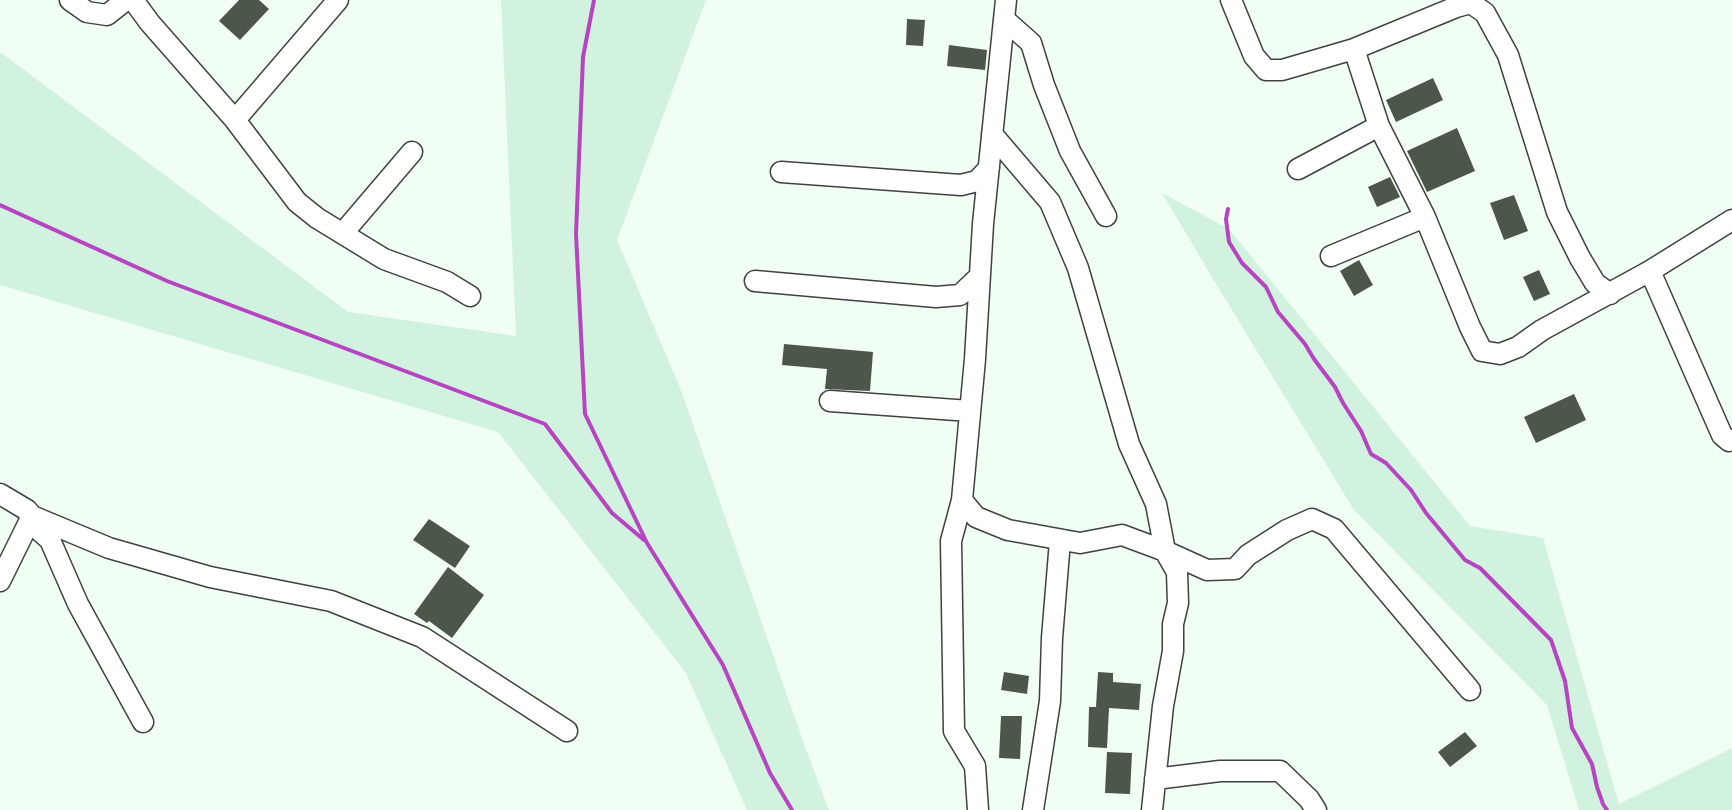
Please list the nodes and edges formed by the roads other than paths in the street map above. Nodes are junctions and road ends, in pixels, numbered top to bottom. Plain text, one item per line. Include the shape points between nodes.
1 (70, 0) edge
2 (126, 0) edge
3 (133, 0) edge
4 (338, 0) edge
5 (1231, 0) edge
6 (1005, 10) edge
7 (1354, 49) junction
8 (235, 120) junction
9 (1379, 126) junction
10 (992, 134) junction
11 (412, 152) dead end
12 (989, 168) junction
13 (1298, 169) dead end
14 (781, 172) dead end
15 (1106, 216) dead end
16 (1425, 217) junction
17 (1732, 220) edge
18 (343, 233) junction
19 (1331, 256) dead end
20 (1650, 271) junction
21 (980, 276) junction
22 (755, 281) dead end
23 (1610, 294) junction
24 (470, 296) dead end
25 (830, 401) dead end
26 (970, 411) junction
27 (1732, 440) edge
28 (0, 494) edge
29 (962, 500) junction
30 (31, 518) junction
31 (1060, 541) junction
32 (1165, 551) junction
33 (0, 581) edge
34 (1470, 690) dead end
35 (143, 722) dead end
36 (567, 731) dead end
37 (1155, 779) junction
38 (978, 810) edge
39 (1033, 810) edge
40 (1152, 810) edge
41 (1316, 810) edge

1 - 2 street via 87,12 107,15
3 - 8 street
4 - 8 street
5 - 7 street via 1254,56 1266,70
6 - 10 street
6 - 15 street via 1031,43 1070,151
7 - 9 street
7 - 23 street via 1456,7 1471,3 1485,13 1508,55 1557,212 1595,283
8 - 18 street via 297,202
9 - 13 street
9 - 16 street
10 - 12 street
10 - 32 street via 1050,202 1078,268 1129,444 1156,504
11 - 18 street
12 - 14 street via 977,181 961,185
12 - 21 street
16 - 19 street
16 - 23 street via 1482,351 1500,354 1518,347
17 - 20 street
18 - 24 street via 384,259
20 - 23 street
20 - 27 street via 1722,435
21 - 22 street via 960,295 936,297
21 - 26 street
25 - 26 street
26 - 29 street
28 - 30 street
29 - 31 street via 976,517
29 - 38 street via 951,541 954,731 975,766
30 - 33 street
30 - 35 street via 50,540 78,604
30 - 36 street via 109,548 210,577 331,601 422,637
31 - 32 street via 1122,535
31 - 39 street via 1050,701
32 - 34 street via 1207,570 1235,569 1248,555 1312,519 1334,529
32 - 37 street via 1177,572 1178,603
37 - 40 street
37 - 41 street via 1280,771

